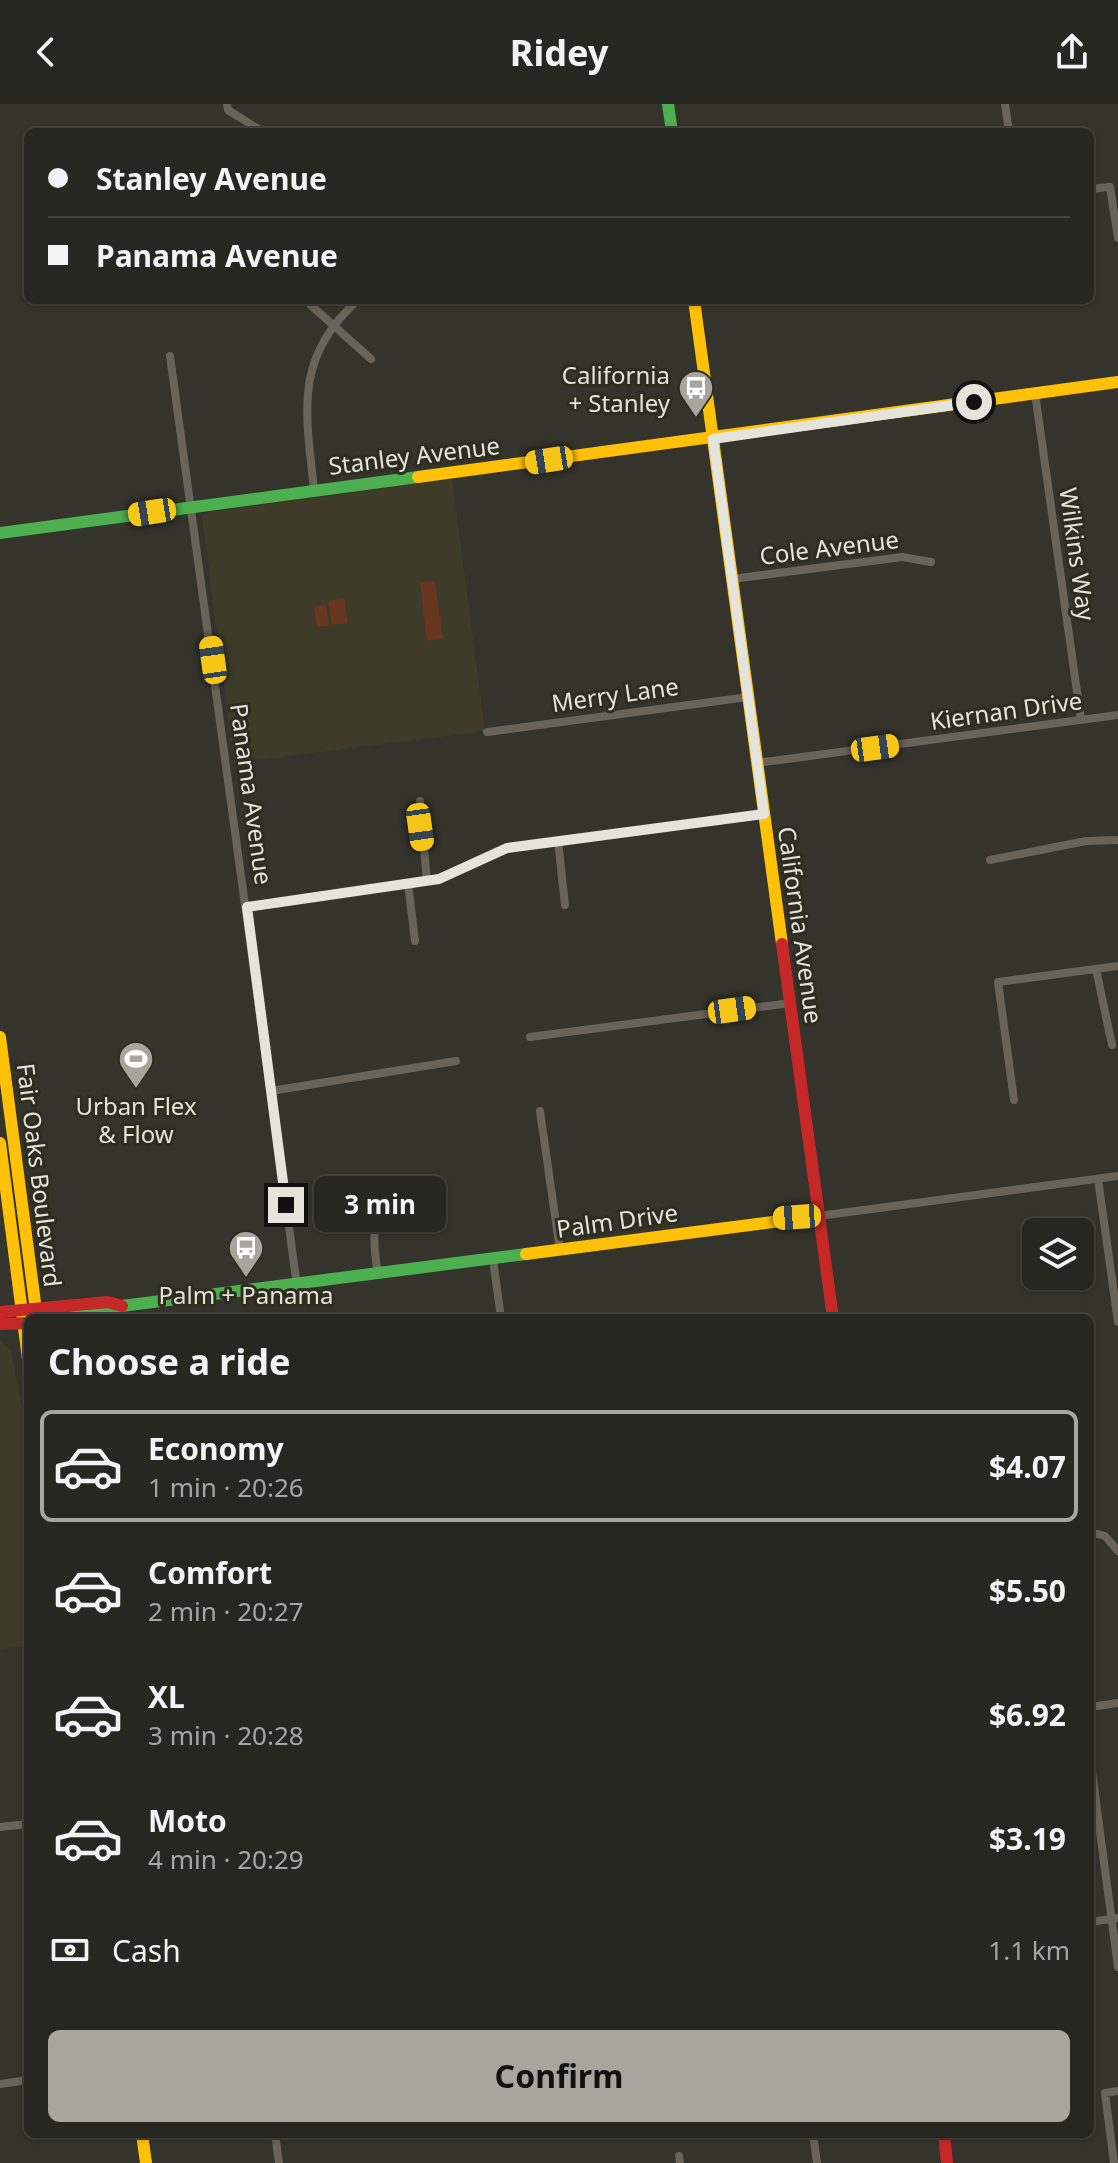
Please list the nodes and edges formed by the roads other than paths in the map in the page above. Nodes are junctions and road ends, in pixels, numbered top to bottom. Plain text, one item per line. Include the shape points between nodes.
1 (227, 104) edge
2 (668, 104) edge
3 (1005, 104) edge
4 (257, 128) edge
5 (671, 128) edge
6 (1008, 128) edge
7 (1094, 189) edge
8 (1118, 238) edge
9 (309, 304) edge
10 (354, 304) edge
11 (695, 304) edge
12 (333, 326) junction
13 (170, 356) dead end
14 (371, 359) dead end
15 (1118, 382) edge
16 (1035, 393) junction
17 (713, 439) junction
18 (314, 490) junction
19 (192, 506) junction
20 (0, 533) edge
21 (931, 562) dead end
22 (732, 579) junction
23 (748, 697) junction
24 (1118, 715) edge
25 (1081, 720) junction
26 (487, 732) dead end
27 (757, 763) junction
28 (420, 801) dead end
29 (764, 814) junction
30 (1118, 840) edge
31 (558, 841) junction
32 (990, 860) dead end
33 (427, 881) junction
34 (408, 883) junction
35 (565, 905) dead end
36 (247, 907) junction
37 (415, 941) dead end
38 (1118, 966) edge
39 (1096, 969) junction
40 (790, 1003) junction
41 (0, 1037) edge
42 (530, 1037) dead end
43 (1112, 1045) dead end
44 (456, 1061) dead end
45 (271, 1091) junction
46 (0, 1094) edge
47 (1014, 1100) dead end
48 (540, 1111) dead end
49 (0, 1143) edge
50 (15, 1151) junction
51 (1118, 1176) edge
52 (1098, 1179) junction
53 (392, 1199) dead end
54 (819, 1216) junction
55 (560, 1251) junction
56 (493, 1260) junction
57 (378, 1275) junction
58 (297, 1286) junction
59 (1116, 1288) edge
60 (122, 1306) junction
61 (0, 1312) edge
62 (36, 1313) edge
63 (95, 1314) edge
64 (500, 1314) edge
65 (832, 1314) edge
66 (24, 1319) edge
67 (1118, 1322) edge
68 (0, 1324) edge
69 (1094, 1533) edge
70 (1118, 1551) edge
71 (1118, 1703) edge
72 (1094, 1706) edge
73 (1094, 1783) edge
74 (24, 1824) edge
75 (0, 1827) edge
76 (1115, 1918) edge
77 (1094, 1921) edge
78 (1118, 1967) edge
79 (24, 2081) edge
80 (0, 2084) edge
81 (1118, 2091) edge
82 (143, 2138) edge
83 (276, 2138) edge
84 (814, 2138) edge
85 (944, 2138) edge
86 (146, 2163) edge
87 (279, 2163) edge
88 (817, 2163) edge
89 (947, 2163) edge
90 (1114, 2163) edge

1 - 4 street via 228,110
2 - 5 street
3 - 6 street
7 - 8 street via 1110,187
9 - 12 street
10 - 12 street
11 - 17 street, California Avenue
12 - 14 street
12 - 18 street via 312,366 306,395
13 - 19 street, Panama Avenue
15 - 16 street, Stanley Avenue
16 - 17 street, Stanley Avenue
16 - 25 street, Wilkins Way
17 - 18 street, Stanley Avenue
17 - 22 street, California Avenue
18 - 19 street, Stanley Avenue
19 - 20 street, Stanley Avenue
19 - 36 street, Panama Avenue
21 - 22 street, Cole Avenue via 902,557
22 - 23 street, California Avenue
23 - 26 street, Merry Lane
23 - 27 street, California Avenue
24 - 25 street, Kiernan Drive
25 - 27 street, Kiernan Drive
27 - 29 street, California Avenue
28 - 33 street
29 - 31 street
29 - 40 street, California Avenue
30 - 32 street
31 - 33 street via 501,850 451,876
31 - 35 street
33 - 34 street
34 - 36 street
34 - 37 street
36 - 45 street, Panama Avenue
38 - 39 street
39 - 43 street
39 - 47 street via 998,982
40 - 42 street
40 - 54 street, California Avenue
41 - 50 street, Fair Oaks Boulevard
44 - 45 street
45 - 58 street, Panama Avenue
46 - 50 street via 8,1143
48 - 55 street
49 - 66 street, Fair Oaks Boulevard
50 - 62 street, Fair Oaks Boulevard
51 - 52 street, Palm Drive
52 - 54 street, Palm Drive
52 - 59 street
53 - 57 street via 374,1230
54 - 55 street, Palm Drive
54 - 65 street, California Avenue
55 - 56 street, Palm Drive
56 - 57 street, Palm Drive
56 - 64 street
57 - 58 street, Palm Drive
58 - 60 street, Palm Drive
59 - 67 street
60 - 62 street, Palm Drive via 108,1302
60 - 63 street, Palm Drive
61 - 66 street
66 - 68 street
69 - 70 street via 1105,1536
71 - 72 street
73 - 76 street
74 - 75 street
76 - 77 street
76 - 78 street
79 - 80 street
81 - 90 street via 1105,2093
82 - 86 street
83 - 87 street
84 - 88 street
85 - 89 street

